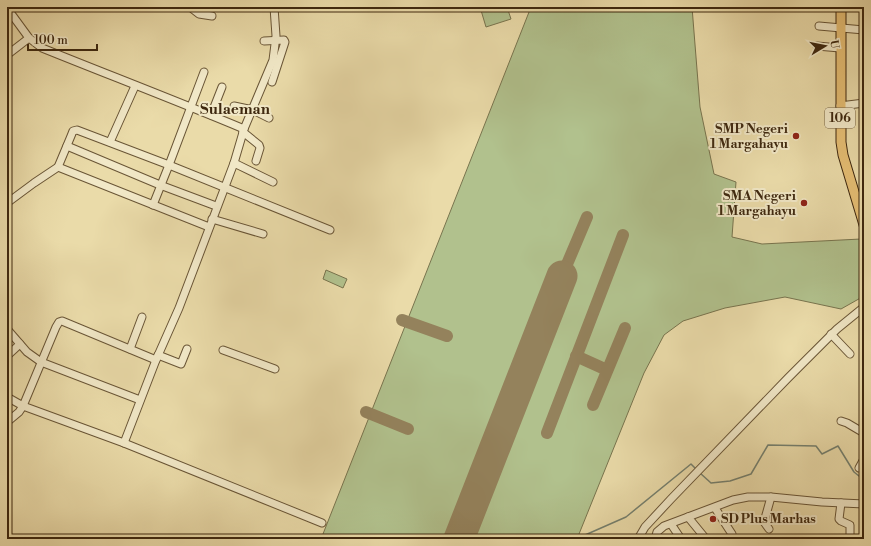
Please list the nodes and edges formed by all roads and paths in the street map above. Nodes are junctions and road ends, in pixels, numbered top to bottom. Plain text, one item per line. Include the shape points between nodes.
1 (190, 7) edge
2 (274, 7) edge
3 (841, 7) edge
4 (8, 10) edge
5 (212, 16) dead end
6 (819, 26) dead end
7 (841, 28) junction
8 (864, 30) edge
9 (29, 38) junction
10 (275, 40) junction
11 (264, 41) dead end
12 (817, 46) dead end
13 (840, 48) junction
14 (7, 55) edge
15 (204, 72) dead end
16 (272, 82) dead end
17 (135, 86) junction
18 (222, 87) dead end
19 (864, 103) edge
20 (190, 106) junction
21 (234, 106) dead end
22 (840, 106) junction
23 (253, 110) junction
24 (211, 115) junction
25 (269, 118) dead end
26 (244, 131) junction
27 (110, 142) junction
28 (67, 146) junction
29 (256, 161) dead end
30 (234, 163) junction
31 (169, 165) junction
32 (58, 167) junction
33 (273, 182) dead end
34 (160, 185) junction
35 (224, 187) junction
36 (7, 203) edge
37 (153, 205) junction
38 (216, 206) junction
39 (212, 219) junction
40 (864, 225) edge
41 (209, 227) junction
42 (330, 230) dead end
43 (263, 234) dead end
44 (864, 307) edge
45 (142, 317) dead end
46 (7, 329) edge
47 (831, 334) junction
48 (20, 344) junction
49 (130, 349) junction
50 (187, 349) dead end
51 (223, 350) dead end
52 (850, 354) dead end
53 (7, 356) edge
54 (157, 357) junction
55 (41, 362) junction
56 (275, 369) dead end
57 (7, 397) edge
58 (140, 400) junction
59 (23, 406) junction
60 (841, 421) dead end
61 (7, 422) edge
62 (864, 433) edge
63 (124, 443) junction
64 (864, 459) edge
65 (859, 468) dead end
66 (771, 497) junction
67 (841, 503) junction
68 (864, 504) edge
69 (715, 508) junction
70 (688, 517) junction
71 (322, 522) dead end
72 (671, 524) junction
73 (769, 529) dead end
74 (732, 534) dead end
75 (638, 539) edge
76 (655, 539) edge
77 (681, 539) edge
78 (706, 539) edge
79 (850, 539) edge

1 - 5 street via 199,14
2 - 10 street
3 - 7 main road, 106
4 - 9 street
6 - 7 street
7 - 8 street
7 - 13 main road, 106
9 - 14 street
9 - 17 street via 42,48
10 - 11 street
10 - 16 street via 285,42
10 - 23 street via 272,60
12 - 13 street
13 - 22 main road, 106
15 - 20 street
17 - 20 street
17 - 27 street
18 - 24 street
19 - 22 street
20 - 24 street
20 - 31 street
21 - 23 street
22 - 40 main road, 106 via 841,148
23 - 25 street
23 - 26 street
24 - 26 street
26 - 29 street via 259,145
26 - 30 street
27 - 28 street via 77,130 73,131
27 - 31 street
28 - 32 street
28 - 34 street
30 - 33 street
30 - 35 street
31 - 34 street
31 - 35 street
32 - 36 street
32 - 37 street
34 - 37 street
34 - 38 street
35 - 38 street
35 - 42 street
37 - 41 street
38 - 39 street
39 - 41 street
39 - 43 street
41 - 54 street via 179,308
44 - 47 street
45 - 49 street
46 - 48 street
47 - 52 street
47 - 75 street via 645,527
48 - 53 street
48 - 55 street
49 - 54 street
49 - 55 street via 62,320
50 - 54 street via 180,364
51 - 56 street
54 - 58 street
55 - 58 street
55 - 59 street
57 - 59 street
58 - 63 street
59 - 61 street
59 - 63 street
60 - 62 street
63 - 71 street
64 - 65 street
66 - 67 street
66 - 69 street via 742,498
66 - 73 street via 764,522
67 - 68 street
67 - 79 street via 839,519 850,525
69 - 70 street
69 - 74 street
70 - 72 street
70 - 78 street
72 - 76 street via 660,528
72 - 77 street

